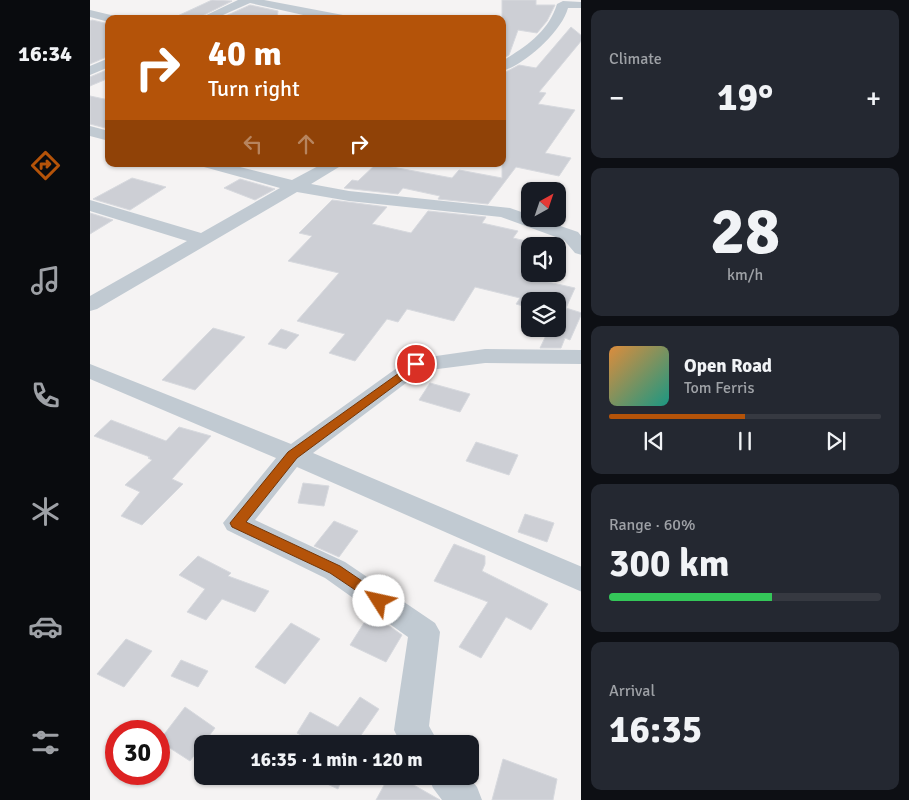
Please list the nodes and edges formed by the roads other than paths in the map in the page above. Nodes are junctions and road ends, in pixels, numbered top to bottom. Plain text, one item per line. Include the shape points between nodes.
1 (249, 0) edge
2 (581, 5) edge
3 (90, 13) edge
4 (213, 15) edge
5 (320, 15) edge
6 (105, 17) edge
7 (506, 51) edge
8 (523, 54) junction
9 (90, 60) edge
10 (105, 62) edge
11 (105, 64) edge
12 (506, 65) edge
13 (90, 71) edge
14 (90, 131) edge
15 (105, 135) edge
16 (221, 167) edge
17 (328, 167) edge
18 (294, 186) junction
19 (90, 204) edge
20 (202, 239) junction
21 (581, 248) edge
22 (90, 305) edge
23 (581, 357) edge
24 (90, 371) edge
25 (293, 455) junction
26 (581, 580) edge
27 (415, 735) edge
28 (453, 785) edge
29 (464, 800) edge

1 - 4 street
1 - 5 street
2 - 8 street via 563,4 562,14 554,26
3 - 6 street
7 - 8 street
8 - 12 street
9 - 10 street
11 - 13 street
14 - 15 street
16 - 18 street
17 - 18 street
18 - 20 street
18 - 21 street via 349,196 504,212 571,236
19 - 20 street
20 - 22 street
23 - 25 street via 485,356 416,364
24 - 25 street
25 - 26 street
25 - 27 street via 237,523 335,570 424,632 411,730
28 - 29 street

